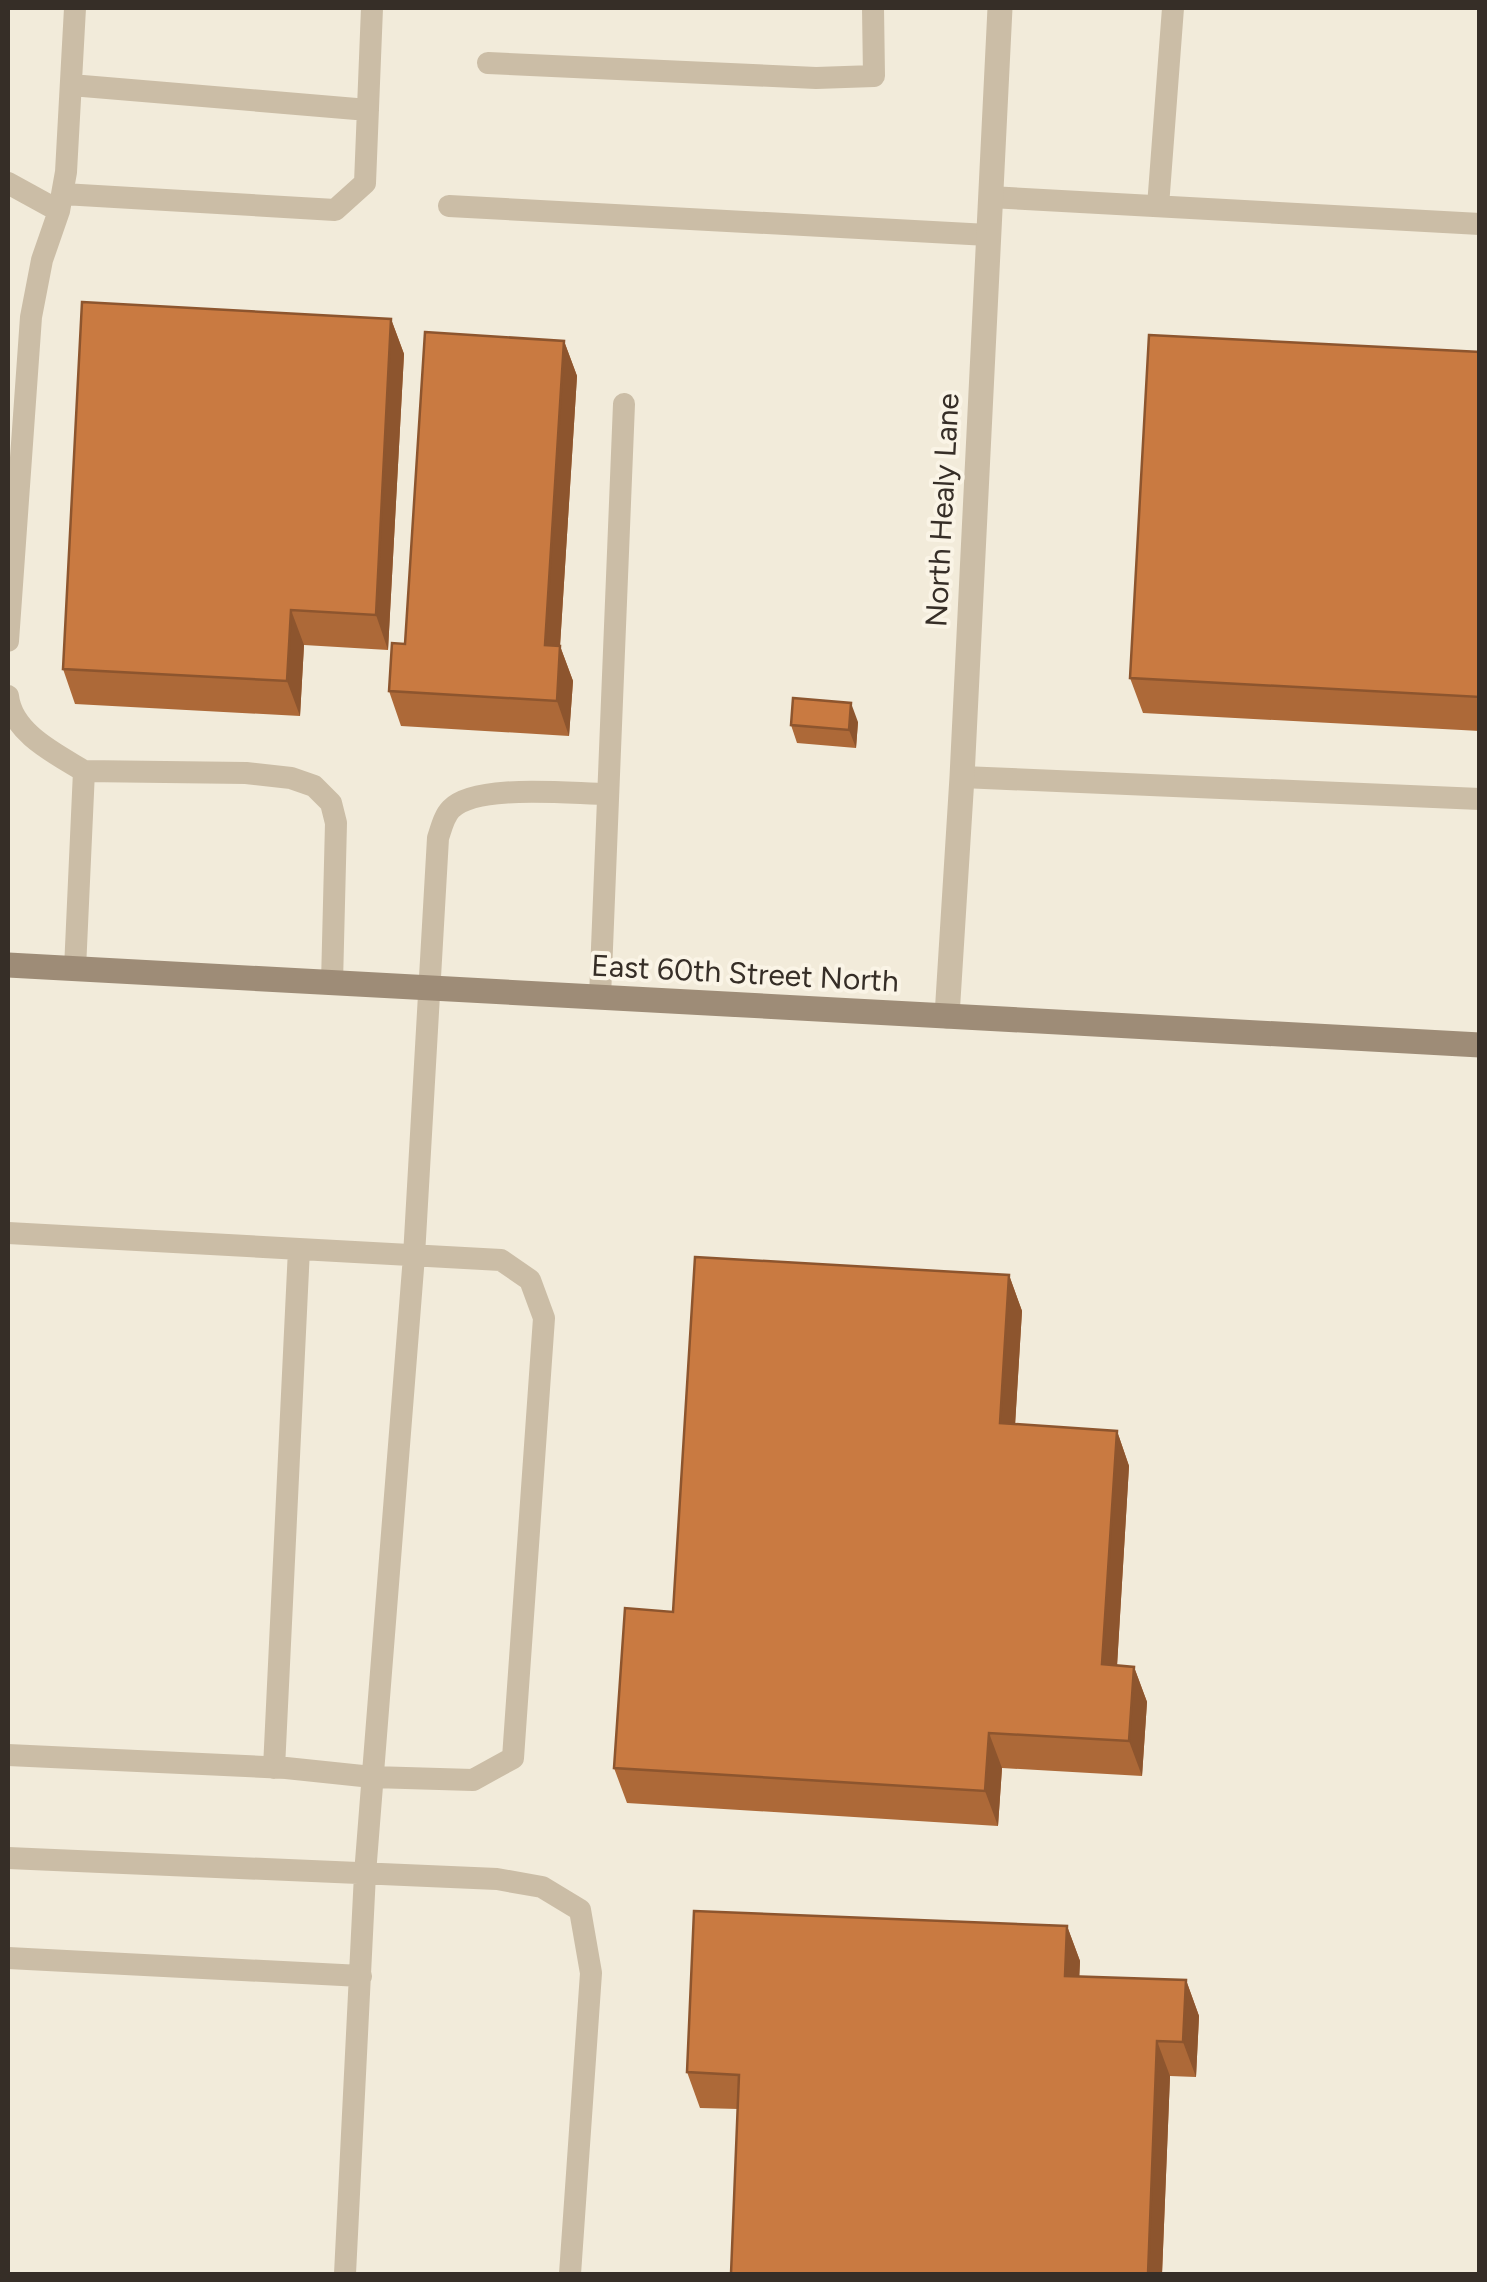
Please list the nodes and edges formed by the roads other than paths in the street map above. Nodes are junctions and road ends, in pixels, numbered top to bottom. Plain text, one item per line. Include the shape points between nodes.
1 (76, 8) edge
2 (372, 8) edge
3 (873, 8) edge
4 (1000, 8) edge
5 (1173, 8) edge
6 (488, 63) dead end
7 (71, 85) junction
8 (368, 110) junction
9 (8, 183) edge
10 (990, 197) junction
11 (61, 203) junction
12 (449, 206) dead end
13 (1158, 206) junction
14 (1480, 224) edge
15 (988, 234) junction
16 (624, 404) dead end
17 (8, 641) edge
18 (8, 696) edge
19 (84, 771) junction
20 (962, 778) junction
21 (608, 794) junction
22 (1480, 800) edge
23 (8, 966) edge
24 (75, 969) junction
25 (332, 982) junction
26 (430, 988) junction
27 (600, 997) junction
28 (946, 1016) junction
29 (1480, 1045) edge
30 (8, 1233) edge
31 (299, 1249) junction
32 (414, 1256) junction
33 (8, 1755) edge
34 (274, 1768) junction
35 (372, 1777) junction
36 (8, 1858) edge
37 (366, 1874) junction
38 (8, 1958) edge
39 (360, 1976) junction
40 (346, 2274) edge
41 (570, 2274) edge

1 - 7 lane
2 - 8 lane
3 - 6 lane via 874,76
4 - 10 street, North Healy Lane
5 - 13 lane
7 - 8 lane
7 - 11 lane
8 - 11 lane via 365,183 335,210
9 - 11 lane
10 - 13 lane
10 - 15 street, North Healy Lane
11 - 17 lane via 31,318
12 - 15 lane
13 - 14 lane
15 - 20 street, North Healy Lane
16 - 21 lane
18 - 19 lane via 28,733
19 - 24 lane
19 - 25 lane via 246,773 314,786 331,802 336,823
20 - 22 lane
20 - 28 street, North Healy Lane
21 - 26 lane via 505,792 476,795 451,809 438,838
21 - 27 lane
23 - 24 main road, East 60th Street North
24 - 25 main road, East 60th Street North
25 - 26 main road, East 60th Street North
26 - 27 main road, East 60th Street North
26 - 32 lane
27 - 28 main road, East 60th Street North
28 - 29 main road, East 60th Street North
30 - 31 lane
31 - 32 lane
31 - 34 lane
32 - 35 lane
32 - 35 lane via 501,1260 530,1280 544,1318 513,1758 473,1780
33 - 34 lane
34 - 35 lane
35 - 37 lane
36 - 37 lane
37 - 39 lane
37 - 41 lane via 542,1886 580,1910 591,1973
38 - 39 lane
39 - 40 lane

